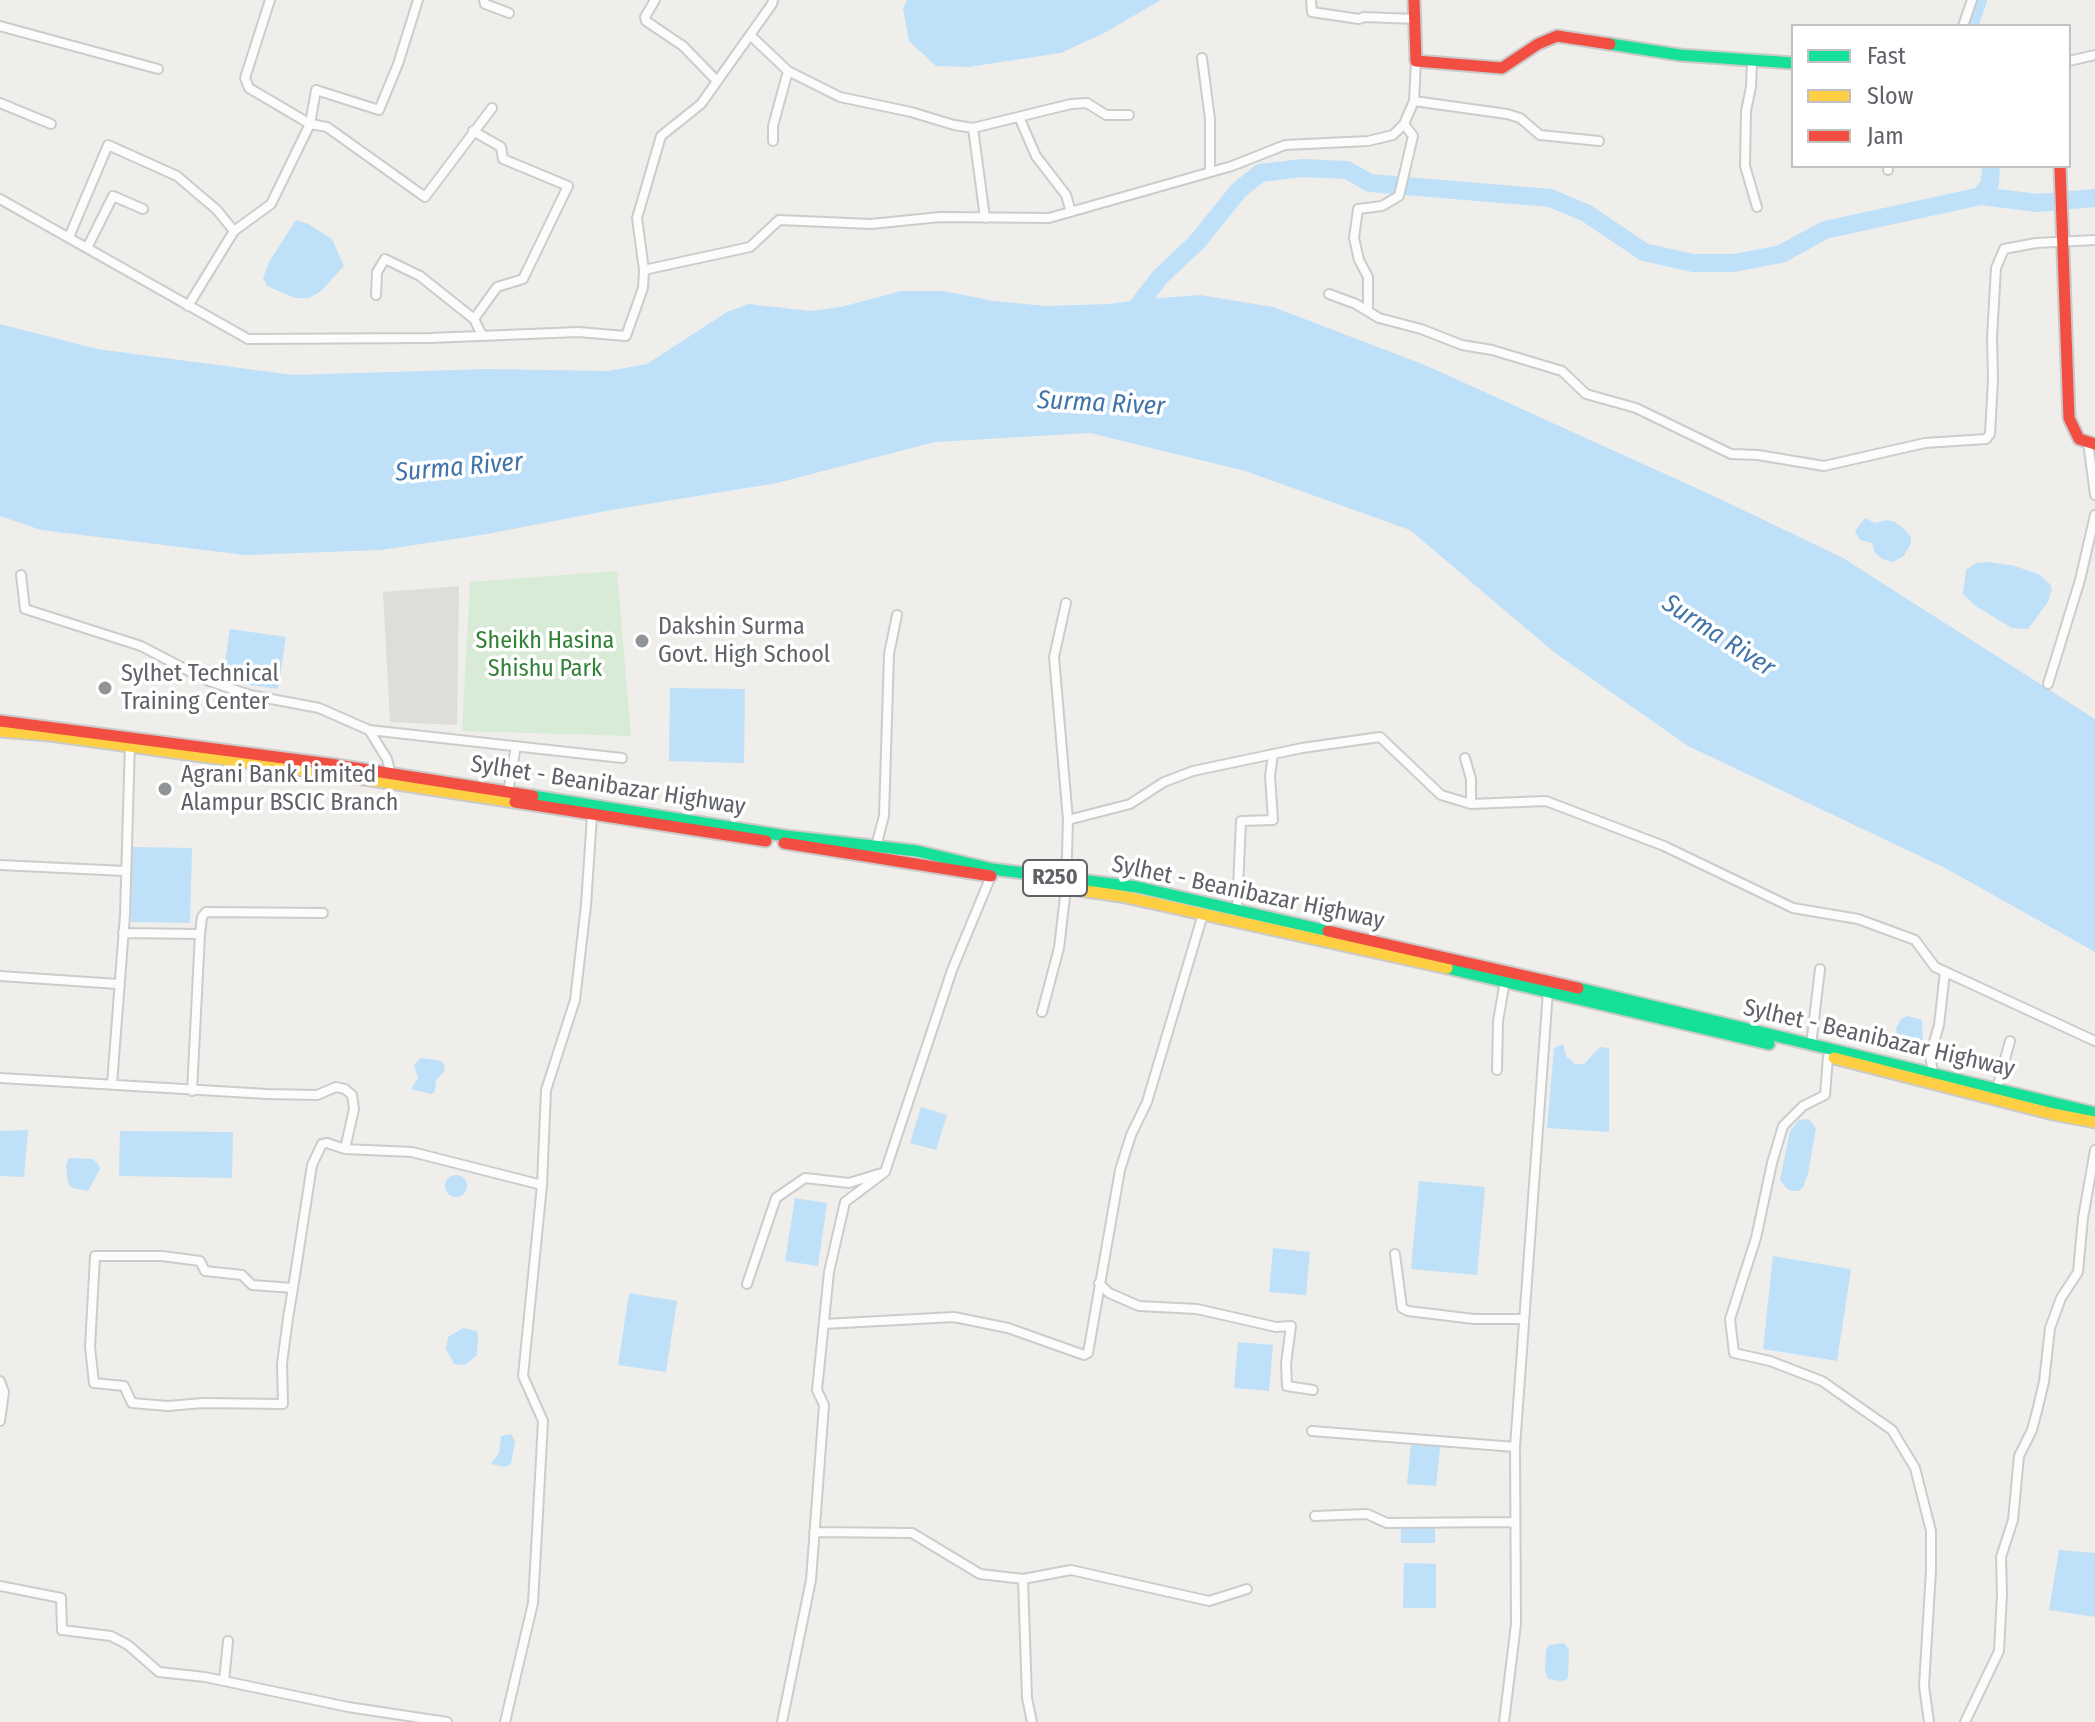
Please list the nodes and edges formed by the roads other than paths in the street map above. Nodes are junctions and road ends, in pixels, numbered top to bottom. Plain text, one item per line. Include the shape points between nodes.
1 (270, 0) edge
2 (418, 0) edge
3 (484, 0) edge
4 (655, 0) edge
5 (773, 0) edge
6 (1311, 0) edge
7 (1414, 0) edge
8 (1972, 0) edge
9 (509, 13) dead end
10 (1416, 19) junction
11 (1964, 24) edge
12 (0, 26) edge
13 (750, 35) junction
14 (2095, 55) edge
15 (1202, 58) dead end
16 (1752, 60) junction
17 (1416, 61) junction
18 (2071, 61) edge
19 (1791, 63) edge
20 (158, 69) dead end
21 (788, 71) junction
22 (717, 81) junction
23 (1414, 101) junction
24 (0, 103) edge
25 (492, 108) dead end
26 (1129, 115) dead end
27 (1019, 117) junction
28 (51, 124) dead end
29 (310, 124) junction
30 (1404, 124) junction
31 (973, 128) junction
32 (473, 131) junction
33 (773, 141) dead end
34 (1599, 141) dead end
35 (2060, 170) edge
36 (1210, 171) junction
37 (0, 199) edge
38 (1757, 207) dead end
39 (143, 209) dead end
40 (1071, 212) junction
41 (985, 218) junction
42 (234, 231) junction
43 (69, 237) junction
44 (2095, 240) edge
45 (2061, 241) junction
46 (87, 248) junction
47 (644, 270) junction
48 (1329, 294) dead end
49 (376, 295) dead end
50 (188, 306) junction
51 (1368, 311) junction
52 (474, 319) junction
53 (482, 335) junction
54 (2092, 443) edge
55 (2095, 495) edge
56 (2095, 515) edge
57 (21, 575) dead end
58 (1066, 603) dead end
59 (897, 615) dead end
60 (2048, 684) dead end
61 (0, 721) edge
62 (369, 730) junction
63 (0, 731) edge
64 (51, 731) junction
65 (130, 742) junction
66 (516, 746) junction
67 (1273, 754) junction
68 (622, 758) dead end
69 (1465, 758) dead end
70 (390, 780) junction
71 (508, 792) junction
72 (1471, 804) junction
73 (592, 816) junction
74 (1068, 820) junction
75 (876, 846) junction
76 (0, 865) edge
77 (125, 871) junction
78 (991, 876) junction
79 (1066, 884) junction
80 (1237, 909) junction
81 (323, 913) dead end
82 (1203, 914) junction
83 (1223, 918) junction
84 (123, 933) junction
85 (200, 934) junction
86 (1820, 969) dead end
87 (1945, 972) junction
88 (0, 976) edge
89 (1505, 981) junction
90 (118, 984) junction
91 (1548, 991) junction
92 (1042, 1012) dead end
93 (2010, 1041) dead end
94 (2095, 1041) edge
95 (1811, 1045) junction
96 (1828, 1057) junction
97 (1497, 1070) dead end
98 (1933, 1072) junction
99 (0, 1078) edge
100 (112, 1084) junction
101 (1997, 1088) junction
102 (192, 1091) junction
103 (2095, 1113) edge
104 (2095, 1122) edge
105 (345, 1149) junction
106 (2095, 1150) edge
107 (885, 1172) junction
108 (542, 1185) junction
109 (1395, 1254) dead end
110 (1099, 1283) junction
111 (747, 1284) dead end
112 (293, 1288) junction
113 (1524, 1319) junction
114 (824, 1324) junction
115 (0, 1381) edge
116 (1313, 1390) dead end
117 (0, 1421) edge
118 (1312, 1431) dead end
119 (1515, 1447) junction
120 (1315, 1516) dead end
121 (1515, 1522) junction
122 (814, 1532) junction
123 (1023, 1579) junction
124 (0, 1586) edge
125 (1247, 1589) dead end
126 (228, 1641) dead end
127 (224, 1681) junction
128 (447, 1722) edge
129 (505, 1722) edge
130 (782, 1722) edge
131 (1032, 1722) edge
132 (1504, 1722) edge
133 (1929, 1722) edge
134 (1965, 1722) edge

1 - 29 street via 246,83
2 - 29 street via 379,110 316,90
3 - 9 street
4 - 22 street via 646,21 683,46
5 - 13 street
6 - 10 street via 1312,12
7 - 10 main road
8 - 11 street
10 - 17 main road
12 - 20 street
13 - 21 street
13 - 22 street
14 - 18 street
15 - 36 street
16 - 17 main road via 1557,36 1502,68
16 - 19 main road
16 - 38 street via 1745,166
17 - 23 street
21 - 31 street via 840,97
21 - 33 street
22 - 47 street via 701,104 661,136 637,218
23 - 30 street
23 - 34 street via 1507,114 1540,135
24 - 28 street
25 - 32 street
26 - 27 street via 1106,115 1087,103
27 - 31 street
27 - 40 street
29 - 32 street via 327,127 425,197
29 - 42 street via 271,204
30 - 36 street via 1393,135 1285,145
30 - 51 street via 1413,136 1399,196 1382,206 1358,209 1354,238 1368,277
31 - 41 street
32 - 52 street via 501,147 503,159 568,186 523,279 497,287
35 - 45 main road
36 - 40 street
37 - 43 street
39 - 46 street via 113,196
40 - 41 street via 1049,218
41 - 47 street via 871,224 779,220 750,247
42 - 43 street via 177,176 108,145
42 - 50 street
43 - 46 street
44 - 45 street
45 - 51 street via 2004,249 1996,268 1986,439 1925,443 1824,466 1731,454 1636,408 1586,394 1562,371 1462,345
45 - 54 main road via 2069,418 2079,439
46 - 50 street
47 - 53 street via 626,336
48 - 51 street
49 - 52 street via 377,272 385,259 420,276
50 - 53 street via 248,339
52 - 53 street
54 - 55 street
56 - 60 street
57 - 62 street via 25,609 141,646 206,680 319,708
58 - 74 street via 1054,657
59 - 75 street via 889,654 884,816
61 - 64 main road, Sylhet - Beanibazar Highway / R250
62 - 66 street
62 - 70 street via 387,759
63 - 64 main road, Sylhet - Beanibazar Highway / R250
64 - 65 main road, Sylhet - Beanibazar Highway / R250
65 - 70 main road, Sylhet - Beanibazar Highway / R250
65 - 77 street
66 - 68 street
66 - 71 street
67 - 72 street via 1380,737 1441,795
67 - 74 street via 1193,771 1130,804
67 - 80 street via 1273,820 1241,821
69 - 72 street
70 - 71 main road, Sylhet - Beanibazar Highway / R250
70 - 73 main road, Sylhet - Beanibazar Highway / R250
71 - 75 main road, Sylhet - Beanibazar Highway / R250
72 - 87 street via 1546,801 1664,846 1793,908 1858,919 1915,940
73 - 78 main road, Sylhet - Beanibazar Highway / R250
73 - 108 street via 575,1000 546,1090
74 - 79 street
75 - 79 main road, Sylhet - Beanibazar Highway / R250
76 - 77 street
77 - 84 street
78 - 79 main road, Sylhet - Beanibazar Highway / R250
78 - 107 street via 952,970
79 - 80 main road, Sylhet - Beanibazar Highway / R250 via 1137,887
79 - 82 main road, Sylhet - Beanibazar Highway / R250
79 - 92 street via 1059,948
80 - 83 street
80 - 95 main road, Sylhet - Beanibazar Highway / R250
81 - 85 street via 206,912
82 - 83 main road, Sylhet - Beanibazar Highway / R250
82 - 110 street via 1147,1102 1120,1170
83 - 89 main road, Sylhet - Beanibazar Highway / R250
84 - 85 street
84 - 90 street
85 - 102 street
86 - 95 street
87 - 94 street
87 - 98 street via 1930,1056
88 - 90 street
89 - 91 main road, Sylhet - Beanibazar Highway / R250
89 - 97 street
90 - 100 street
91 - 96 main road, Sylhet - Beanibazar Highway / R250
91 - 113 street
93 - 101 street
95 - 98 main road, Sylhet - Beanibazar Highway / R250
96 - 104 main road, Sylhet - Beanibazar Highway / R250
96 - 133 street via 1825,1095 1803,1106 1783,1126 1730,1319 1734,1353 1822,1381 1892,1430 1915,1468 1931,1531 1924,1686
98 - 101 main road, Sylhet - Beanibazar Highway / R250
99 - 100 street
100 - 102 street
101 - 103 main road, Sylhet - Beanibazar Highway / R250
102 - 105 street via 317,1095 345,1089 354,1109
105 - 108 street via 412,1152
105 - 112 street via 322,1144 312,1165
106 - 134 street via 2078,1272 2050,1328 2044,1382 2019,1456 2013,1520 2001,1557 1999,1651
107 - 111 street via 849,1183 805,1178 776,1198
107 - 114 street via 845,1202
108 - 129 street via 523,1376 543,1421 534,1589
109 - 113 street via 1402,1308 1474,1319
110 - 114 street via 1090,1348 1084,1355 1008,1328 954,1317
110 - 116 street via 1139,1306 1197,1309 1291,1326 1287,1386
112 - 112 street via 282,1364 283,1404 132,1403 124,1386 94,1383 90,1347 95,1256 200,1261 205,1271 242,1275 252,1285
113 - 119 street
114 - 122 street
115 - 117 street
118 - 119 street
119 - 121 street
120 - 121 street via 1367,1514 1387,1523
121 - 132 street via 1516,1624
122 - 123 street via 912,1533 980,1574
122 - 130 street via 811,1580
123 - 125 street via 1071,1570 1209,1601
123 - 131 street
124 - 127 street via 61,1598 62,1630 111,1636 159,1672
126 - 127 street
127 - 128 street

